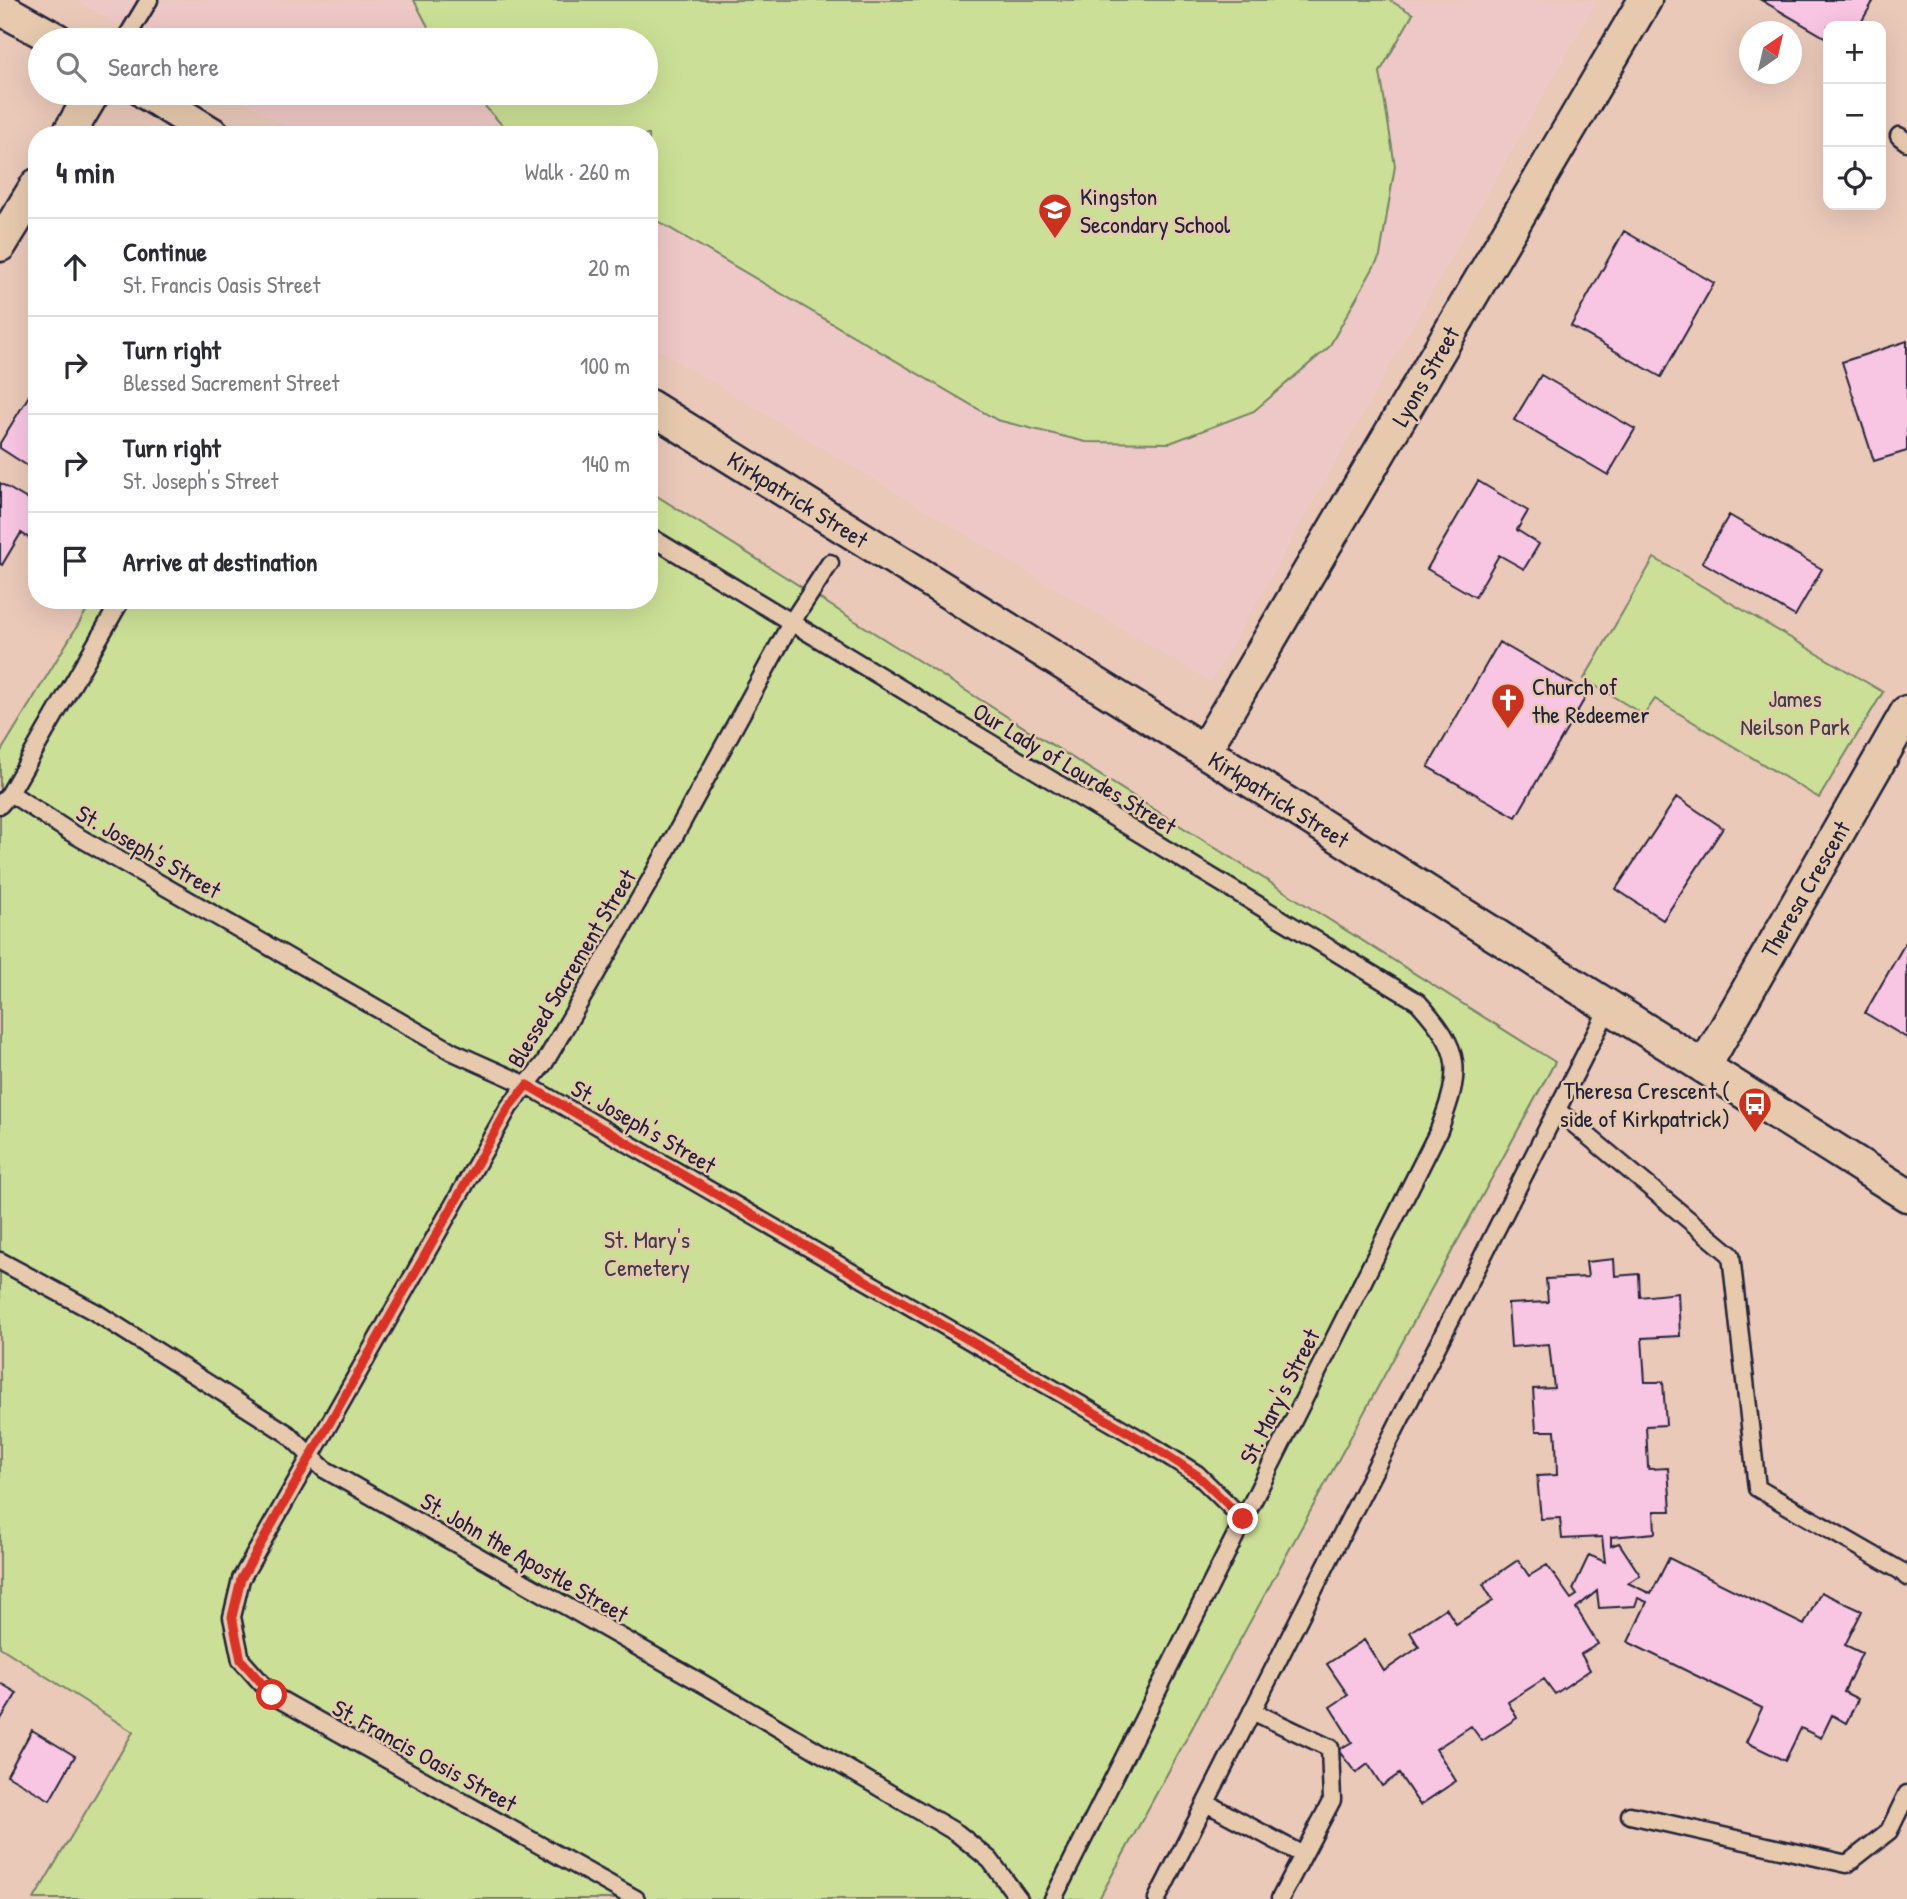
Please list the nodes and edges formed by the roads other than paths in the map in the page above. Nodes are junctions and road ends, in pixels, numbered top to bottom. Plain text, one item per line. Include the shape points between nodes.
1 (149, 0) edge
2 (1636, 3) edge
3 (0, 8) edge
4 (36, 28) edge
5 (132, 28) edge
6 (86, 105) edge
7 (165, 105) edge
8 (73, 126) edge
9 (199, 126) edge
10 (28, 200) edge
11 (0, 245) edge
12 (658, 412) edge
13 (658, 542) edge
14 (830, 563) dead end
15 (116, 609) edge
16 (791, 623) junction
17 (1907, 712) edge
18 (1204, 751) junction
19 (5, 799) edge
20 (1609, 1007) junction
21 (1455, 1060) joint
22 (1704, 1067) junction
23 (527, 1085) junction
24 (1557, 1110) junction
25 (1907, 1195) edge
26 (0, 1261) edge
27 (310, 1455) junction
28 (1243, 1519) junction
29 (1907, 1577) edge
30 (232, 1617) joint
31 (1252, 1711) junction
32 (1907, 1794) edge
33 (1206, 1803) junction
34 (1630, 1815) dead end
35 (1303, 1855) junction
36 (636, 1899) edge
37 (1019, 1899) edge
38 (1053, 1899) edge
39 (1157, 1899) edge
40 (1280, 1899) edge

1 - 5 lane
2 - 18 street, Lyons Street
3 - 4 street
6 - 8 street
7 - 9 street
10 - 11 street
12 - 18 street, Kirkpatrick Street
13 - 16 lane, Our Lady of Lourdes Street
14 - 16 lane, Blessed Sacrement Street
15 - 19 lane
16 - 21 lane, Our Lady of Lourdes Street via 1419,1002 1442,1028
16 - 23 lane, Blessed Sacrement Street via 651,879 545,1062
17 - 22 street, Theresa Crescent
18 - 20 street, Kirkpatrick Street
19 - 23 lane, St. Joseph's Street via 453,1052
20 - 22 street, Kirkpatrick Street
20 - 24 lane
21 - 28 lane, St. Mary's Street via 1452,1097 1439,1130
22 - 25 street, Kirkpatrick Street
23 - 27 lane, Blessed Sacrement Street via 509,1107
23 - 28 lane, St. Joseph's Street via 1154,1447 1197,1475
24 - 29 lane via 1731,1255 1757,1488
24 - 31 lane
26 - 27 lane, St. John the Apostle Street via 95,1312 288,1434
27 - 30 lane, Blessed Sacrement Street via 241,1579
27 - 37 lane, St. John the Apostle Street via 324,1468 957,1833 990,1860
28 - 38 lane, St. Mary's Street
30 - 36 lane, St. Francis Oasis Street via 241,1660 272,1695
31 - 33 lane
31 - 35 lane via 1331,1748 1332,1800
32 - 34 lane via 1889,1831 1847,1864
33 - 35 lane
33 - 39 lane
35 - 40 lane

